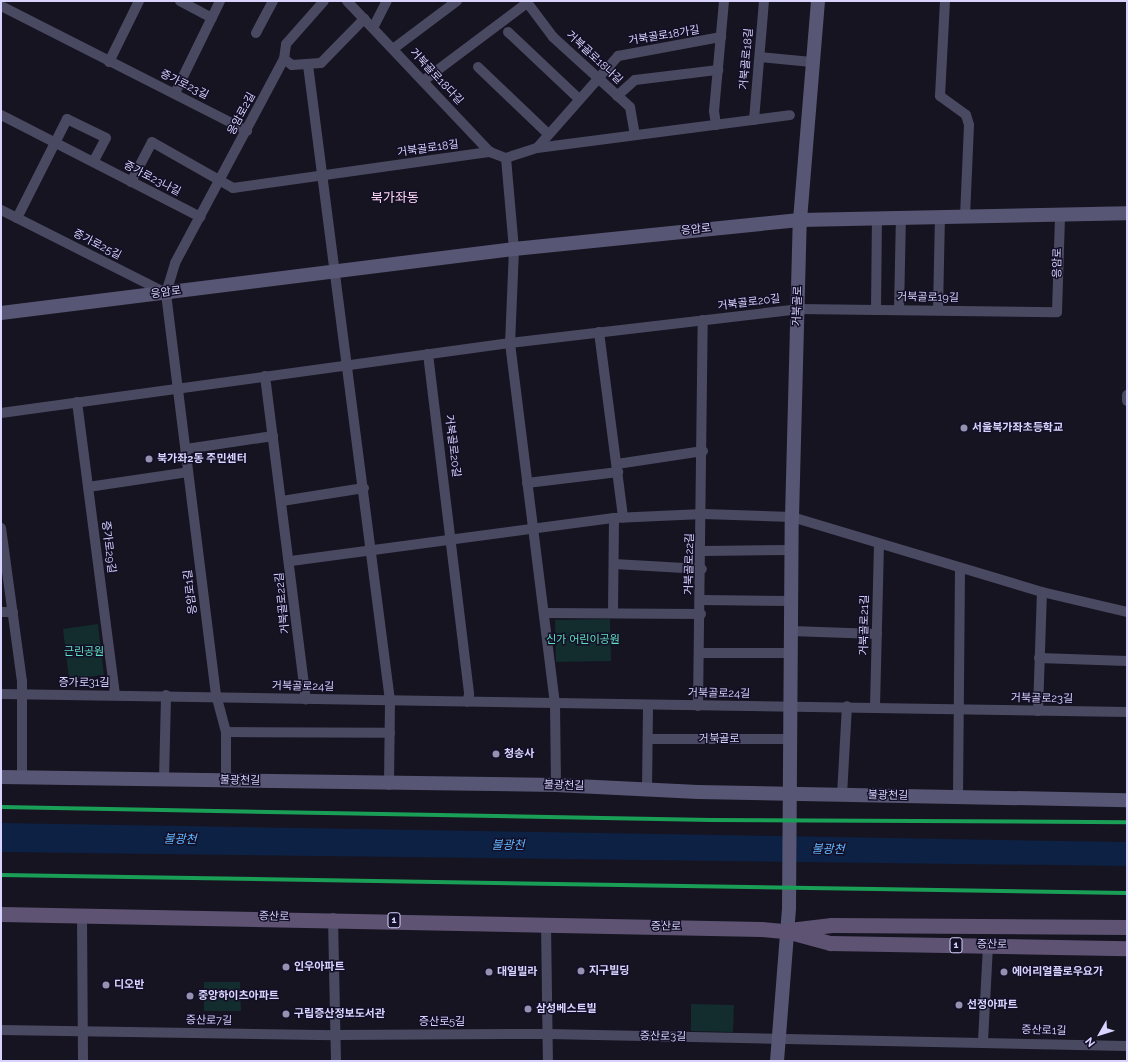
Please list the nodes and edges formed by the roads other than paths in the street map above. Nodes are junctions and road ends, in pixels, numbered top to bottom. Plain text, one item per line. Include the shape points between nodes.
1 (4, 1) edge
2 (139, 1) edge
3 (180, 1) edge
4 (220, 1) edge
5 (273, 1) edge
6 (324, 1) edge
7 (348, 1) edge
8 (457, 1) edge
9 (724, 1) edge
10 (764, 1) edge
11 (818, 1) edge
12 (946, 1) edge
13 (527, 2) edge
14 (385, 3) edge
15 (1, 6) edge
16 (212, 18) junction
17 (364, 18) junction
18 (373, 28) junction
19 (508, 32) dead end
20 (256, 33) dead end
21 (721, 37) junction
22 (393, 48) junction
23 (760, 57) junction
24 (284, 59) junction
25 (109, 62) junction
26 (812, 62) junction
27 (308, 65) junction
28 (478, 67) dead end
29 (718, 70) junction
30 (596, 77) junction
31 (423, 80) junction
32 (175, 93) junction
33 (617, 96) junction
34 (578, 98) junction
35 (1, 115) edge
36 (790, 115) dead end
37 (754, 120) junction
38 (716, 125) junction
39 (247, 131) junction
40 (547, 133) junction
41 (635, 135) junction
42 (57, 144) junction
43 (537, 148) junction
44 (490, 152) junction
45 (506, 158) junction
46 (93, 162) junction
47 (320, 176) junction
48 (221, 180) junction
49 (131, 182) junction
50 (1, 210) edge
51 (1127, 213) edge
52 (1060, 214) junction
53 (965, 215) junction
54 (940, 216) junction
55 (200, 217) junction
56 (901, 217) junction
57 (17, 218) junction
58 (878, 218) junction
59 (800, 220) junction
60 (514, 249) junction
61 (332, 272) junction
62 (166, 292) junction
63 (798, 309) junction
64 (876, 310) junction
65 (899, 310) junction
66 (938, 310) junction
67 (1057, 312) joint
68 (1, 313) edge
69 (703, 320) junction
70 (599, 332) junction
71 (510, 343) junction
72 (428, 354) junction
73 (346, 365) junction
74 (265, 376) junction
75 (178, 387) junction
76 (1127, 395) edge
77 (1127, 401) edge
78 (77, 402) junction
79 (1, 413) edge
80 (274, 436) junction
81 (186, 449) junction
82 (703, 451) junction
83 (617, 468) junction
84 (188, 472) junction
85 (527, 483) junction
86 (88, 488) junction
87 (364, 488) junction
88 (282, 501) junction
89 (703, 514) junction
90 (792, 517) junction
91 (618, 518) junction
92 (1, 528) edge
93 (532, 528) junction
94 (452, 540) junction
95 (879, 544) junction
96 (791, 550) junction
97 (702, 551) junction
98 (372, 552) junction
99 (291, 561) junction
100 (614, 564) junction
101 (960, 568) junction
102 (702, 569) junction
103 (1042, 592) junction
104 (701, 600) junction
105 (791, 601) junction
106 (1, 612) edge
107 (12, 612) junction
108 (1127, 612) edge
109 (545, 613) junction
110 (613, 613) junction
111 (701, 614) junction
112 (791, 632) junction
113 (877, 634) junction
114 (700, 653) junction
115 (790, 653) junction
116 (1040, 658) junction
117 (1127, 661) edge
118 (1, 694) edge
119 (22, 695) junction
120 (115, 695) junction
121 (166, 695) junction
122 (216, 695) junction
123 (306, 699) junction
124 (390, 701) junction
125 (467, 702) junction
126 (554, 703) junction
127 (648, 705) junction
128 (698, 706) junction
129 (847, 706) junction
130 (875, 707) junction
131 (790, 708) junction
132 (958, 709) junction
133 (1038, 710) junction
134 (1127, 712) edge
135 (226, 732) junction
136 (390, 733) junction
137 (648, 739) junction
138 (790, 739) junction
139 (1, 777) edge
140 (22, 778) junction
141 (164, 779) junction
142 (226, 781) junction
143 (389, 785) junction
144 (556, 785) junction
145 (647, 789) junction
146 (789, 793) junction
147 (842, 795) junction
148 (958, 797) junction
149 (1127, 800) edge
150 (1, 914) edge
151 (82, 917) junction
152 (333, 918) junction
153 (546, 924) junction
154 (1127, 927) edge
155 (786, 931) junction
156 (988, 945) junction
157 (1127, 948) edge
158 (1, 1030) edge
159 (82, 1030) junction
160 (548, 1034) junction
161 (336, 1035) junction
162 (778, 1039) junction
163 (983, 1041) junction
164 (1127, 1046) edge
165 (83, 1061) edge
166 (336, 1061) edge
167 (548, 1061) edge
168 (777, 1061) edge

1 - 15 street
2 - 25 street
3 - 16 street
4 - 16 street
5 - 20 street
6 - 24 street, 응암로2길 via 286,44
7 - 17 street, 거북골로18다길
8 - 22 street
9 - 21 street
10 - 23 street, 거북골로18길
11 - 26 street, 거북골로
12 - 53 street via 940,96 966,115 969,125
13 - 30 street, 거북골로18나길 via 553,37
13 - 31 street, 거북골로18나길
14 - 18 street
15 - 25 street, 증가로23길
16 - 32 street
17 - 18 street, 거북골로18다길
17 - 27 street via 321,63
18 - 22 street, 거북골로18다길
19 - 34 street
21 - 29 street
21 - 30 street, 거북골로18가길 via 618,56
22 - 31 street, 거북골로18다길
23 - 26 street
23 - 37 street, 거북골로18길
24 - 27 street via 292,65
24 - 39 street, 응암로2길
25 - 32 street, 증가로23길
26 - 59 street, 거북골로
27 - 47 street
28 - 40 street
29 - 33 street via 636,80
29 - 38 street
30 - 33 street, 거북골로18나길
30 - 34 street
31 - 44 street, 거북골로18다길
32 - 39 street, 증가로23길
33 - 41 street, 거북골로18나길 via 630,107
34 - 40 street
35 - 42 street, 증가로23나길
36 - 37 street
37 - 38 street
38 - 41 street
39 - 48 street, 응암로2길
40 - 43 street
41 - 43 street
42 - 46 street, 증가로23나길
42 - 46 street via 67,119 106,138
42 - 57 street
43 - 45 street
44 - 45 street, 거북골로18길
44 - 47 street, 거북골로18길
45 - 60 street
46 - 49 street, 증가로23나길
47 - 48 street, 거북골로18길 via 233,188
47 - 61 street
48 - 49 street via 152,142
48 - 55 street, 응암로2길
49 - 55 street, 증가로23나길
50 - 57 street, 증가로25길
51 - 52 street, 응암로
52 - 53 street, 응암로
52 - 67 street, 응암로
53 - 54 street, 응암로
54 - 56 street, 응암로
54 - 66 street
55 - 62 street, 응암로2길 via 175,263
56 - 58 street, 응암로
56 - 65 street
57 - 62 street, 증가로25길
58 - 59 street, 응암로
58 - 64 street
59 - 60 street, 응암로
59 - 63 street, 거북골로
60 - 61 street, 응암로
60 - 71 street
61 - 62 street, 응암로
61 - 73 street
62 - 68 street, 응암로
62 - 75 street, 응암로1길
63 - 64 street, 거북골로19길
63 - 69 street, 거북골로20길
63 - 90 street, 거북골로
64 - 65 street, 거북골로19길
65 - 66 street, 거북골로19길
66 - 67 street, 거북골로19길
69 - 70 street, 거북골로20길
69 - 82 street
70 - 71 street, 거북골로20길
70 - 83 street
71 - 72 street, 거북골로20길
71 - 85 street
72 - 73 street, 거북골로20길
72 - 94 street, 거북골로20길
73 - 74 street, 거북골로20길
73 - 87 street
74 - 75 street, 거북골로20길
74 - 80 street
75 - 78 street
75 - 81 street, 응암로1길
76 - 77 street
78 - 79 street
78 - 86 street, 증가로29길
80 - 81 street
80 - 88 street
81 - 84 street, 응암로1길
82 - 83 street
82 - 89 street
83 - 85 street
83 - 91 street
84 - 86 street
84 - 122 street, 응암로1길
85 - 93 street
86 - 120 street, 증가로29길
87 - 88 street
87 - 98 street
88 - 99 street
89 - 90 street, 거북골로22길
89 - 91 street, 거북골로22길
89 - 97 street, 거북골로22길
90 - 95 street
90 - 96 street, 거북골로
91 - 93 street, 거북골로22길
91 - 100 street
92 - 107 street
93 - 94 street, 거북골로22길
93 - 109 street
94 - 98 street, 거북골로22길
94 - 125 street via 469,695
95 - 101 street
95 - 113 street, 거북골로21길
96 - 97 street
96 - 105 street, 거북골로
97 - 102 street, 거북골로22길
98 - 99 street, 거북골로22길
98 - 124 street
99 - 123 street, 거북골로22길
100 - 102 street
100 - 110 street
101 - 103 street
101 - 132 street
102 - 104 street, 거북골로22길
103 - 108 street
103 - 116 street
104 - 105 street
104 - 111 street, 거북골로22길
105 - 112 street, 거북골로
106 - 107 street
107 - 119 street
109 - 110 street
109 - 126 street
110 - 111 street
111 - 114 street, 거북골로22길
112 - 113 street
112 - 115 street, 거북골로
113 - 130 street, 거북골로21길
114 - 115 street
114 - 128 street, 거북골로22길
115 - 131 street, 거북골로
116 - 117 street
116 - 133 street
118 - 119 street, 증가로31길
119 - 120 street, 증가로31길
119 - 140 street
120 - 121 street, 증가로31길
121 - 122 street, 증가로31길
121 - 141 street
122 - 123 street, 거북골로24길
122 - 135 street, 응암로1길
123 - 124 street, 거북골로24길
124 - 125 street, 거북골로24길
124 - 136 street
125 - 126 street, 거북골로24길
126 - 127 street, 거북골로24길
126 - 144 street
127 - 128 street, 거북골로24길
127 - 137 street
128 - 131 street, 거북골로24길
129 - 130 street, 거북골로23길
129 - 131 street, 거북골로23길
129 - 147 street
130 - 132 street, 거북골로23길
131 - 138 street, 거북골로
132 - 133 street, 거북골로23길
132 - 148 street
133 - 134 street, 거북골로23길
135 - 136 street
135 - 142 street, 응암로1길
136 - 143 street
137 - 138 street, 거북골로
137 - 145 street
138 - 146 street, 거북골로
139 - 140 street, 불광천길
140 - 141 street, 불광천길
141 - 142 street, 불광천길
142 - 143 street, 불광천길
143 - 144 street, 불광천길
144 - 145 street, 불광천길
145 - 146 street, 불광천길
146 - 147 street, 불광천길
146 - 155 street, 거북골로 via 789,907
147 - 148 street, 불광천길
148 - 149 street, 불광천길
150 - 151 main road, 증산로 / 1
151 - 152 main road, 증산로 / 1
151 - 159 street
152 - 153 main road, 증산로 / 1
152 - 161 street
153 - 155 main road, 증산로 / 1
153 - 160 street
154 - 155 main road, 증산로 / 1 via 832,925
155 - 156 main road, 증산로 / 1 via 830,943
155 - 162 street
156 - 157 main road, 증산로 / 1
156 - 163 street
158 - 159 street, 증산로7길
159 - 161 street, 증산로7길
159 - 165 street
160 - 161 street, 증산로5길
160 - 162 street, 증산로3길
160 - 167 street
161 - 166 street
162 - 163 street, 증산로3길
162 - 168 street
163 - 164 street, 증산로1길

